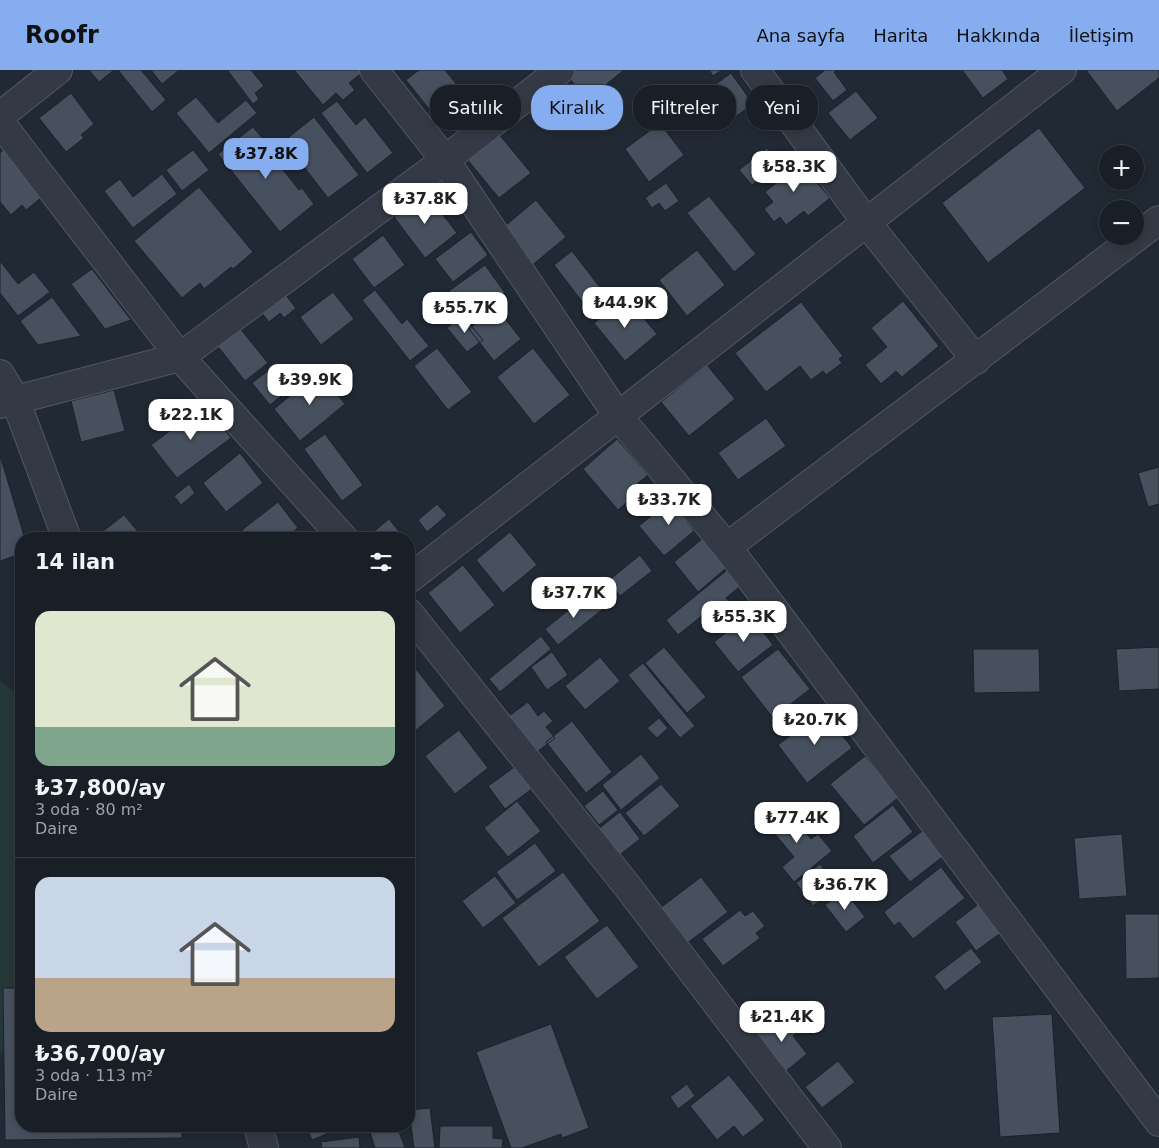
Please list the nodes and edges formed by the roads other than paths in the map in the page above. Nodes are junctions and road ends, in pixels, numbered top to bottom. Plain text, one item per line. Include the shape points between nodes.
1 (58, 70) edge
2 (374, 70) edge
3 (560, 70) edge
4 (755, 70) edge
5 (1062, 70) edge
6 (0, 116) edge
7 (0, 122) edge
8 (445, 160) junction
9 (1159, 220) edge
10 (866, 222) junction
11 (180, 357) junction
12 (976, 360) junction
13 (0, 374) edge
14 (8, 402) edge
15 (618, 416) junction
16 (64, 532) edge
17 (338, 532) edge
18 (727, 547) junction
19 (415, 574) edge
20 (415, 621) edge
21 (1159, 1122) edge
22 (260, 1132) edge
23 (264, 1148) edge
24 (827, 1148) edge

1 - 6 street
2 - 8 street
3 - 8 street
4 - 10 street
5 - 10 street
7 - 11 street
8 - 11 street
8 - 15 street
9 - 12 street
10 - 12 street
10 - 15 street
11 - 14 street
11 - 17 street
12 - 18 street
13 - 14 street
14 - 16 street
15 - 18 street
15 - 19 street
18 - 21 street
20 - 24 street via 628,887
22 - 23 street

